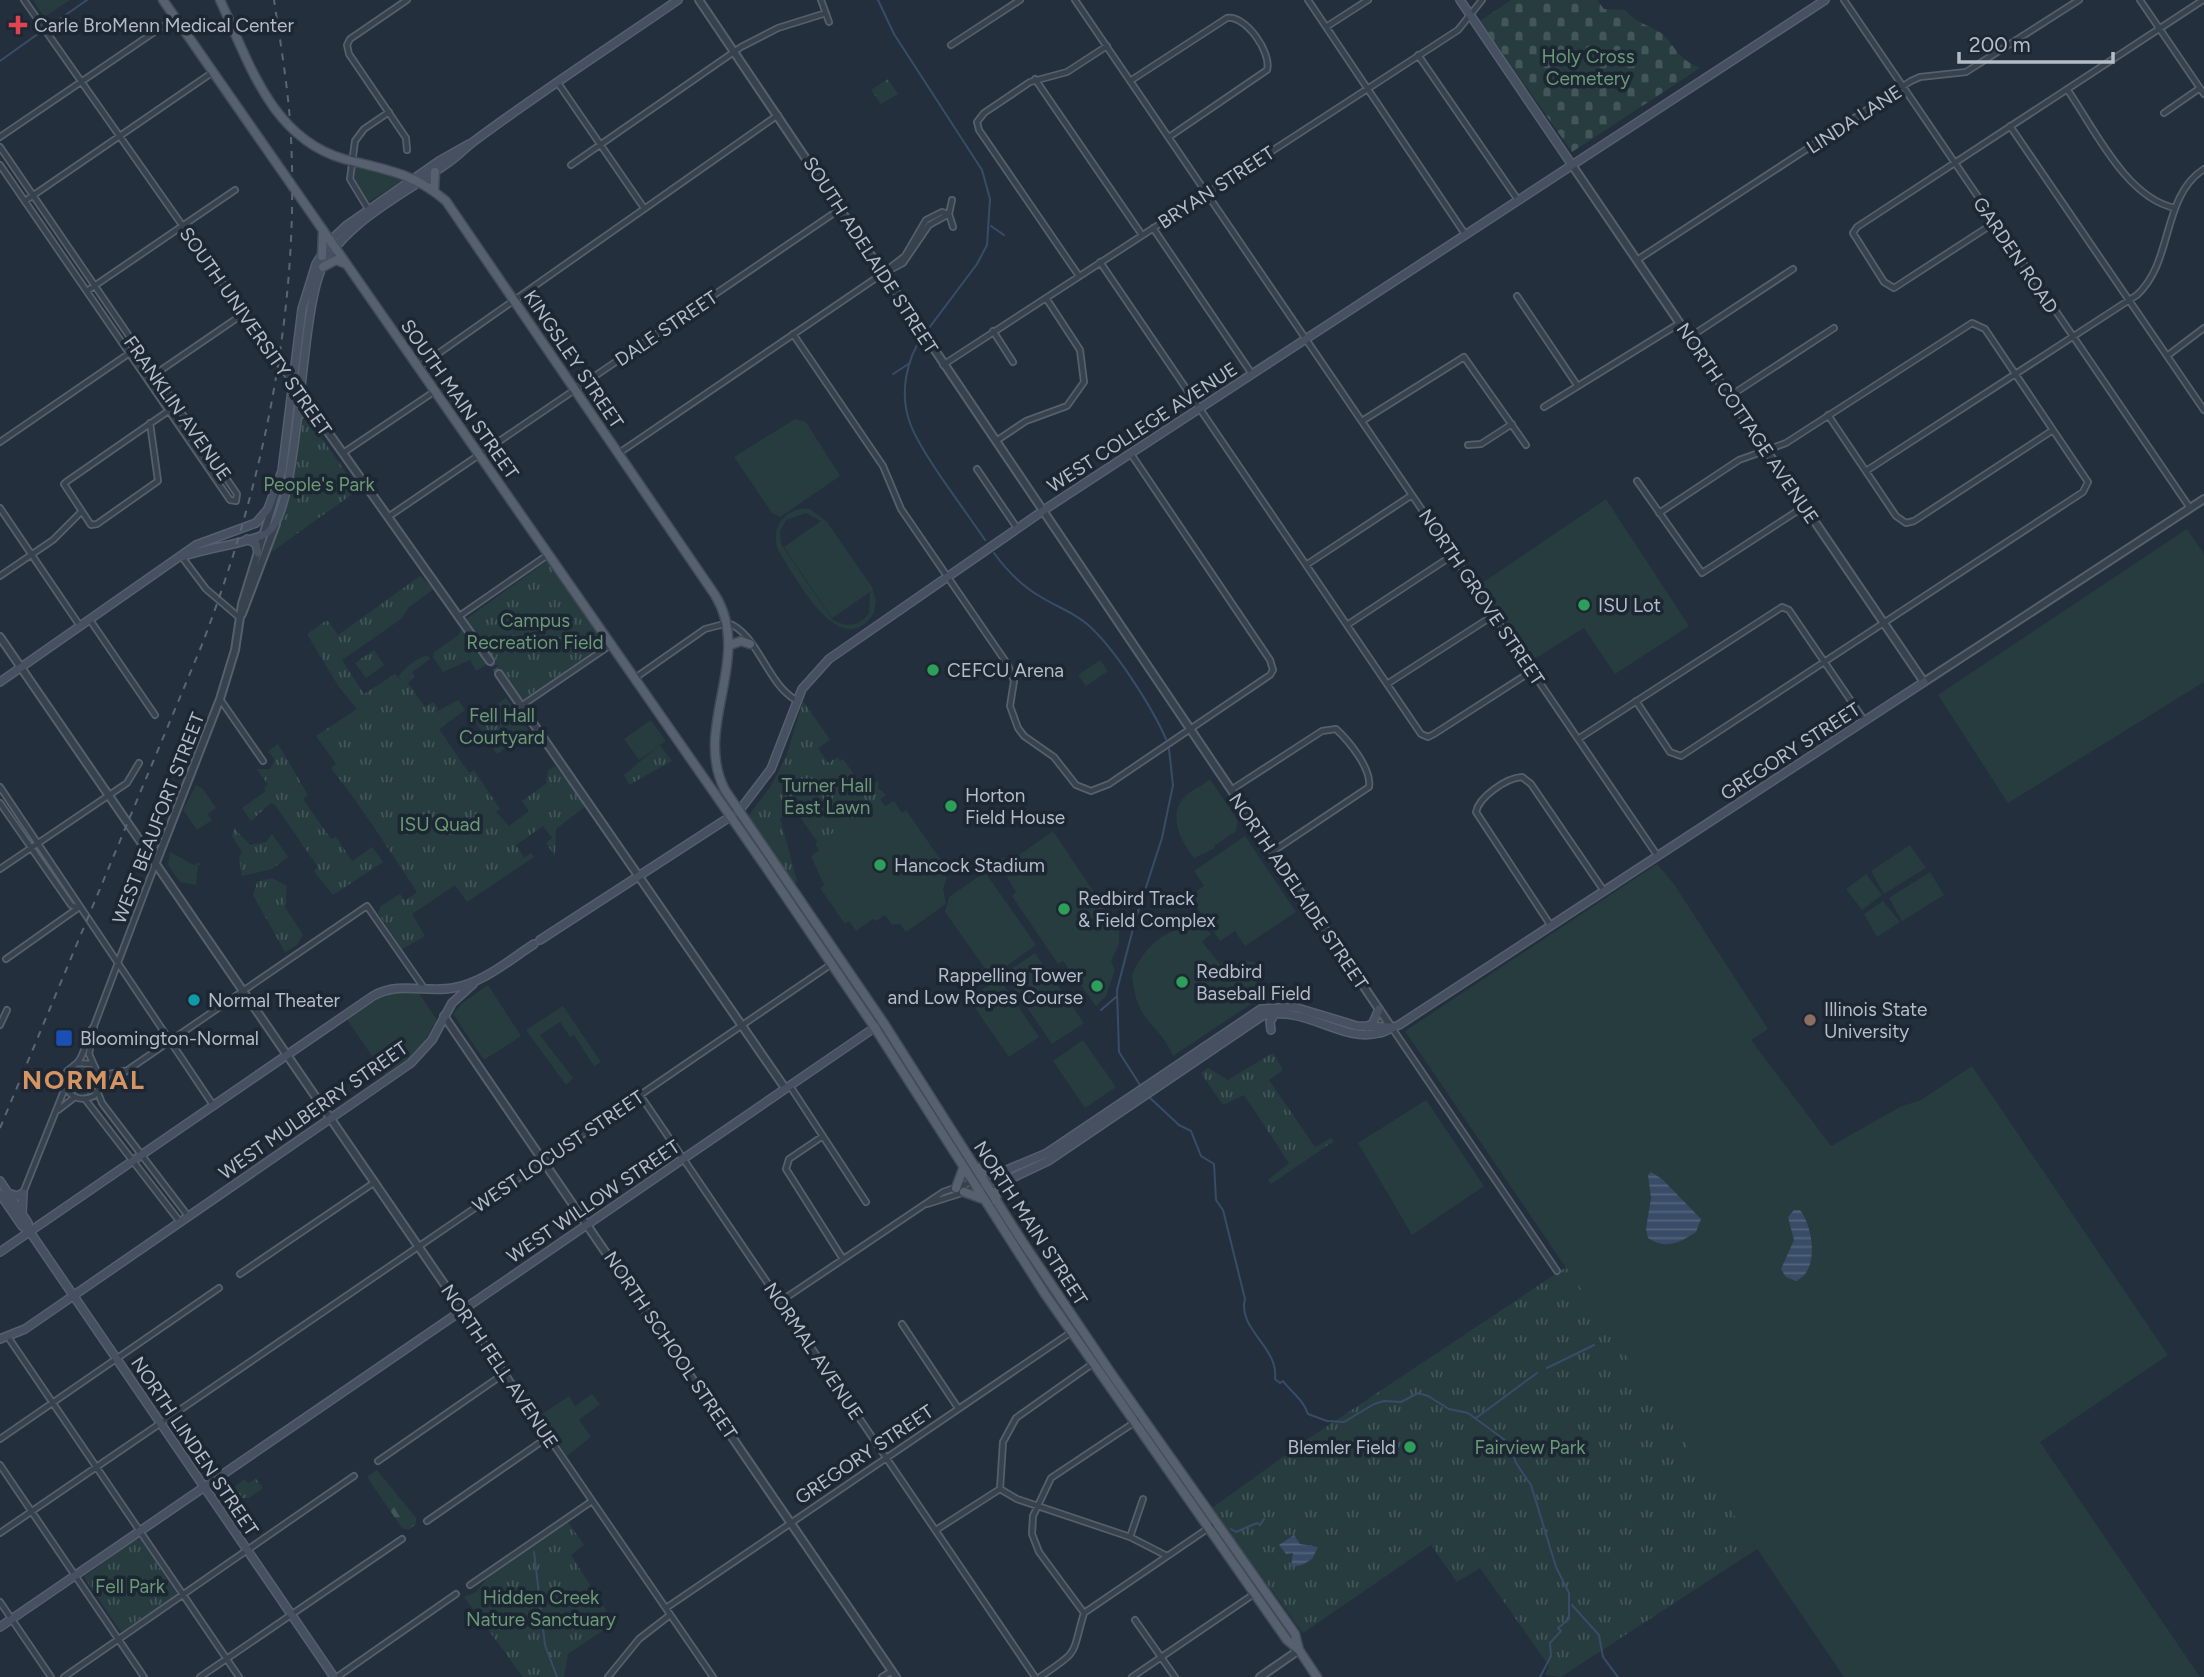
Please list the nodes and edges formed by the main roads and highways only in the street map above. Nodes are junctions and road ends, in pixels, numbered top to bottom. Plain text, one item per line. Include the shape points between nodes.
1 (163, 0) edge
2 (220, 0) edge
3 (678, 0) edge
4 (1460, 0) edge
5 (1825, 0) edge
6 (470, 144) junction
7 (1572, 165) junction
8 (435, 172) junction
9 (418, 180) junction
10 (434, 191) junction
11 (323, 230) junction
12 (333, 245) junction
13 (322, 256) junction
14 (346, 264) junction
15 (323, 267) junction
16 (315, 412) road end
17 (297, 416) junction
18 (247, 539) junction
19 (258, 554) road end
20 (182, 557) junction
21 (750, 644) road end
22 (730, 645) junction
23 (0, 682) edge
24 (1924, 682) road end
25 (735, 814) junction
26 (474, 983) junction
27 (1379, 1009) road end
28 (1275, 1013) junction
29 (883, 1022) junction
30 (1366, 1027) junction
31 (1391, 1027) junction
32 (875, 1028) junction
33 (1270, 1030) dead end
34 (973, 1166) junction
35 (963, 1169) junction
36 (995, 1176) junction
37 (0, 1181) edge
38 (1004, 1181) junction
39 (984, 1183) junction
40 (974, 1186) junction
41 (4, 1194) edge
42 (983, 1199) junction
43 (996, 1201) junction
44 (22, 1213) junction
45 (30, 1232) junction
46 (0, 1252) edge
47 (73, 1296) junction
48 (4, 1338) edge
49 (1097, 1361) junction
50 (1136, 1420) junction
51 (204, 1487) junction
52 (0, 1627) edge
53 (1299, 1650) junction
54 (336, 1677) edge
55 (1317, 1677) edge

1 - 11 main road, SOUTH MAIN STREET
2 - 9 main road, KINGSLEY STREET via 278,116 313,146
3 - 6 main road
4 - 7 main road
5 - 7 main road, WEST COLLEGE AVENUE
6 - 8 main road
6 - 9 main road
7 - 25 main road, WEST COLLEGE AVENUE via 1042,511 829,659 796,700 771,769
8 - 9 main road
8 - 10 main road
9 - 10 main road, KINGSLEY STREET
9 - 12 main road
10 - 22 main road, KINGSLEY STREET via 455,213 515,299 715,595 729,623
11 - 12 main road, SOUTH MAIN STREET
11 - 13 main road
12 - 13 main road, WEST BEAUFORT STREET
12 - 14 main road, SOUTH MAIN STREET
12 - 15 main road, WEST BEAUFORT STREET
13 - 20 main road, WEST BEAUFORT STREET via 303,301 279,486 256,523 205,541
14 - 15 main road via 336,260
14 - 25 main road, SOUTH MAIN STREET
15 - 17 main road, WEST BEAUFORT STREET via 311,300
16 - 17 main road via 307,409
17 - 18 main road, WEST BEAUFORT STREET via 276,524 265,534
18 - 19 main road via 256,544
18 - 20 main road
20 - 23 main road
21 - 22 main road
22 - 25 main road, KINGSLEY STREET via 714,753
24 - 31 main road, GREGORY STREET
25 - 26 main road, WEST COLLEGE AVENUE
25 - 29 main road, NORTH MAIN STREET
25 - 32 main road, NORTH MAIN STREET
26 - 45 main road, WEST COLLEGE AVENUE via 379,992
26 - 47 main road, WEST MULBERRY STREET via 452,1003 423,1054
27 - 30 main road
28 - 31 main road, GREGORY STREET via 1291,1013 1364,1034 1379,1034
28 - 33 main road
28 - 38 main road via 1250,1022 1048,1161
29 - 32 main road, WEST WILLOW STREET
29 - 34 main road, NORTH MAIN STREET
30 - 31 main road
30 - 36 main road via 1294,1007 1261,1009 1047,1153
32 - 35 main road, NORTH MAIN STREET
32 - 51 main road, WEST WILLOW STREET
34 - 36 main road
34 - 39 main road, NORTH MAIN STREET
35 - 40 main road, NORTH MAIN STREET
35 - 42 main road via 960,1190
36 - 39 main road
37 - 41 main road
38 - 39 main road
38 - 43 main road
39 - 40 main road
39 - 43 main road, NORTH MAIN STREET
40 - 42 main road, NORTH MAIN STREET
41 - 44 main road
41 - 44 main road via 23,1193
41 - 45 main road
42 - 49 main road, NORTH MAIN STREET via 1071,1332
43 - 49 main road, NORTH MAIN STREET
44 - 45 main road
45 - 46 main road, WEST COLLEGE AVENUE
45 - 47 main road, NORTH LINDEN STREET
47 - 48 main road, WEST MULBERRY STREET
47 - 51 main road, NORTH LINDEN STREET
49 - 50 main road, NORTH MAIN STREET
50 - 53 main road, NORTH MAIN STREET via 1254,1594
50 - 53 main road, NORTH MAIN STREET via 1295,1634
51 - 52 main road, WEST WILLOW STREET
51 - 54 main road, NORTH LINDEN STREET
53 - 55 main road, NORTH MAIN STREET

